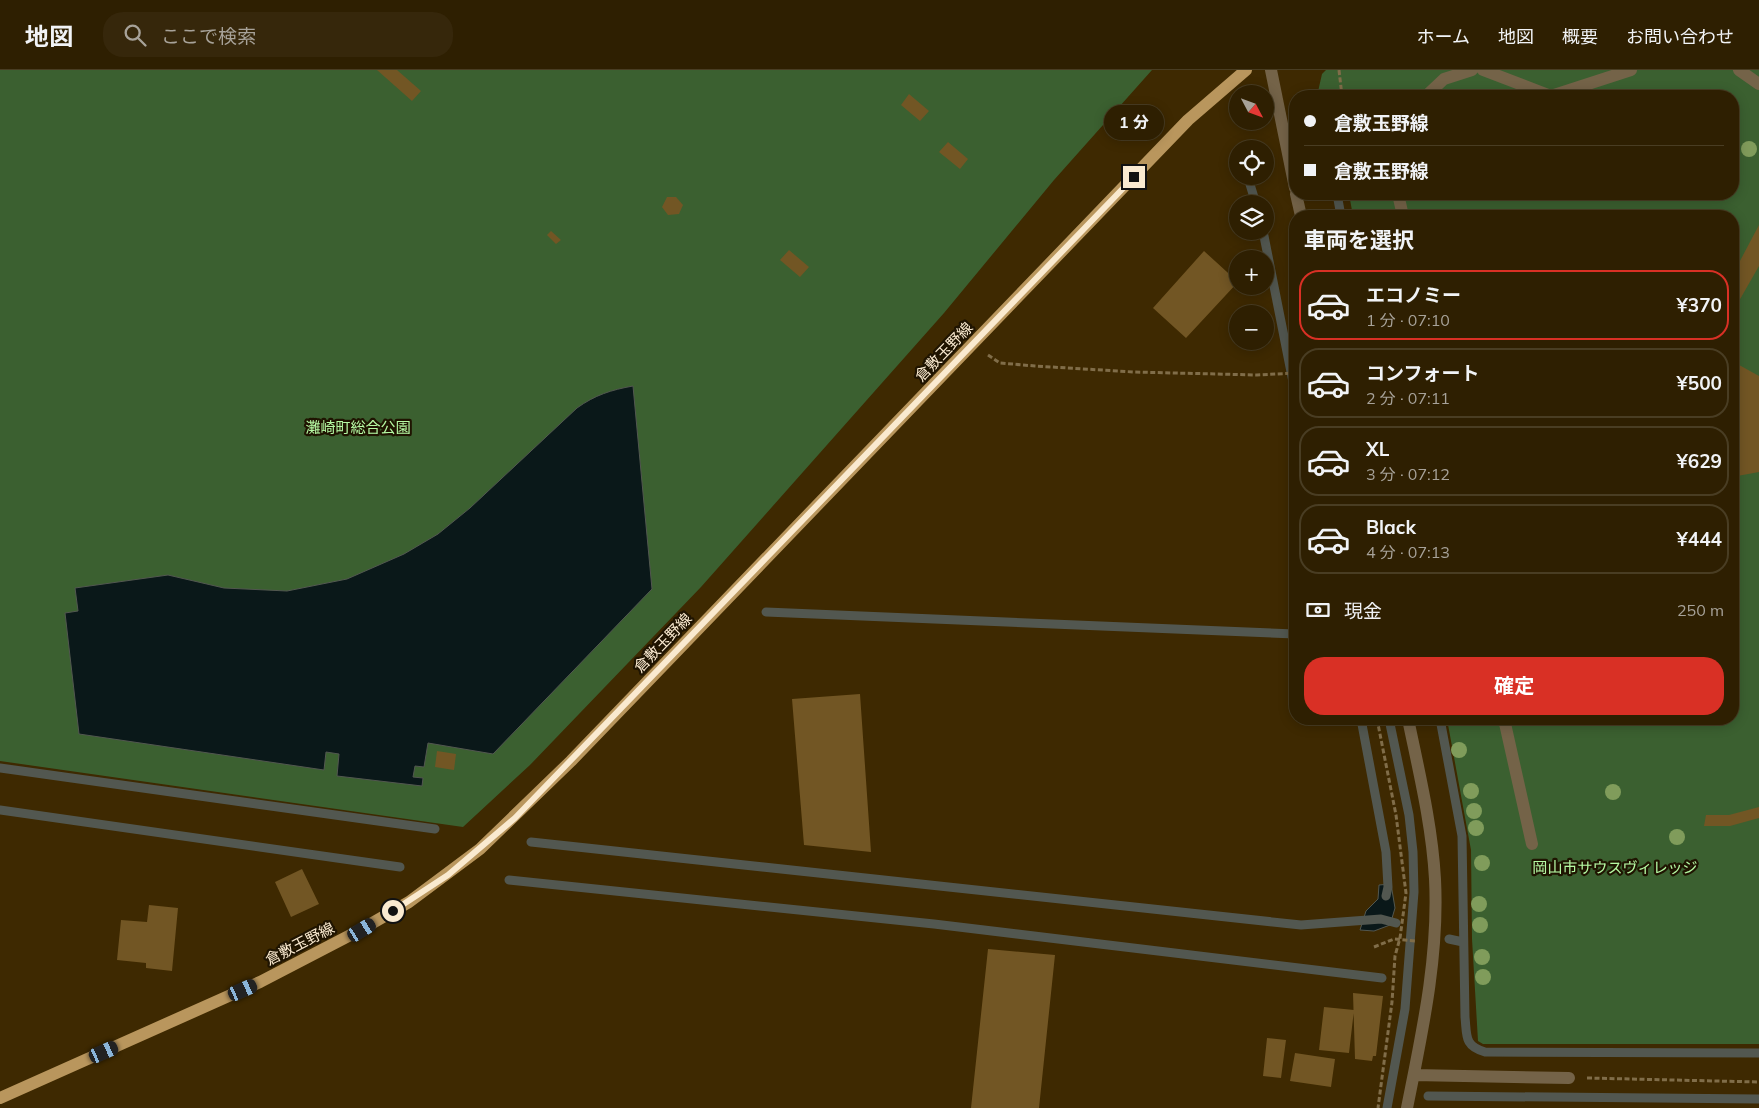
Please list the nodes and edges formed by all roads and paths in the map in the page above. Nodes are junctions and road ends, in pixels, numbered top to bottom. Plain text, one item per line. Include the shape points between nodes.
1 (1246, 70) edge
2 (1272, 70) edge
3 (1339, 70) edge
4 (1472, 70) edge
5 (1483, 70) edge
6 (1630, 70) edge
7 (1739, 70) edge
8 (1759, 84) edge
9 (1341, 90) edge
10 (1432, 90) edge
11 (1535, 90) edge
12 (1569, 90) edge
13 (1289, 157) edge
14 (974, 343) junction
15 (1289, 374) edge
16 (1378, 725) edge
17 (1409, 725) edge
18 (1505, 725) edge
19 (1532, 844) dead end
20 (1399, 940) junction
21 (1406, 940) dead end
22 (1374, 947) dead end
23 (1414, 1075) junction
24 (1569, 1078) joint
25 (1759, 1082) edge
26 (0, 1098) edge
27 (1378, 1108) edge
28 (1407, 1108) edge

1 - 14 main road, 倉敷玉野線 via 1188,120
2 - 13 street
3 - 9 path
4 - 10 street via 1444,79
5 - 11 street
6 - 12 street
7 - 8 street
14 - 15 path via 1000,363 1134,372
14 - 26 main road, 倉敷玉野線 via 515,818 448,875 409,902 260,982
16 - 20 path via 1396,814 1406,893
17 - 23 street via 1430,832 1435,880 1431,971
18 - 19 street
20 - 21 path
20 - 22 path
20 - 27 path
23 - 24 street
23 - 28 street
24 - 25 path

